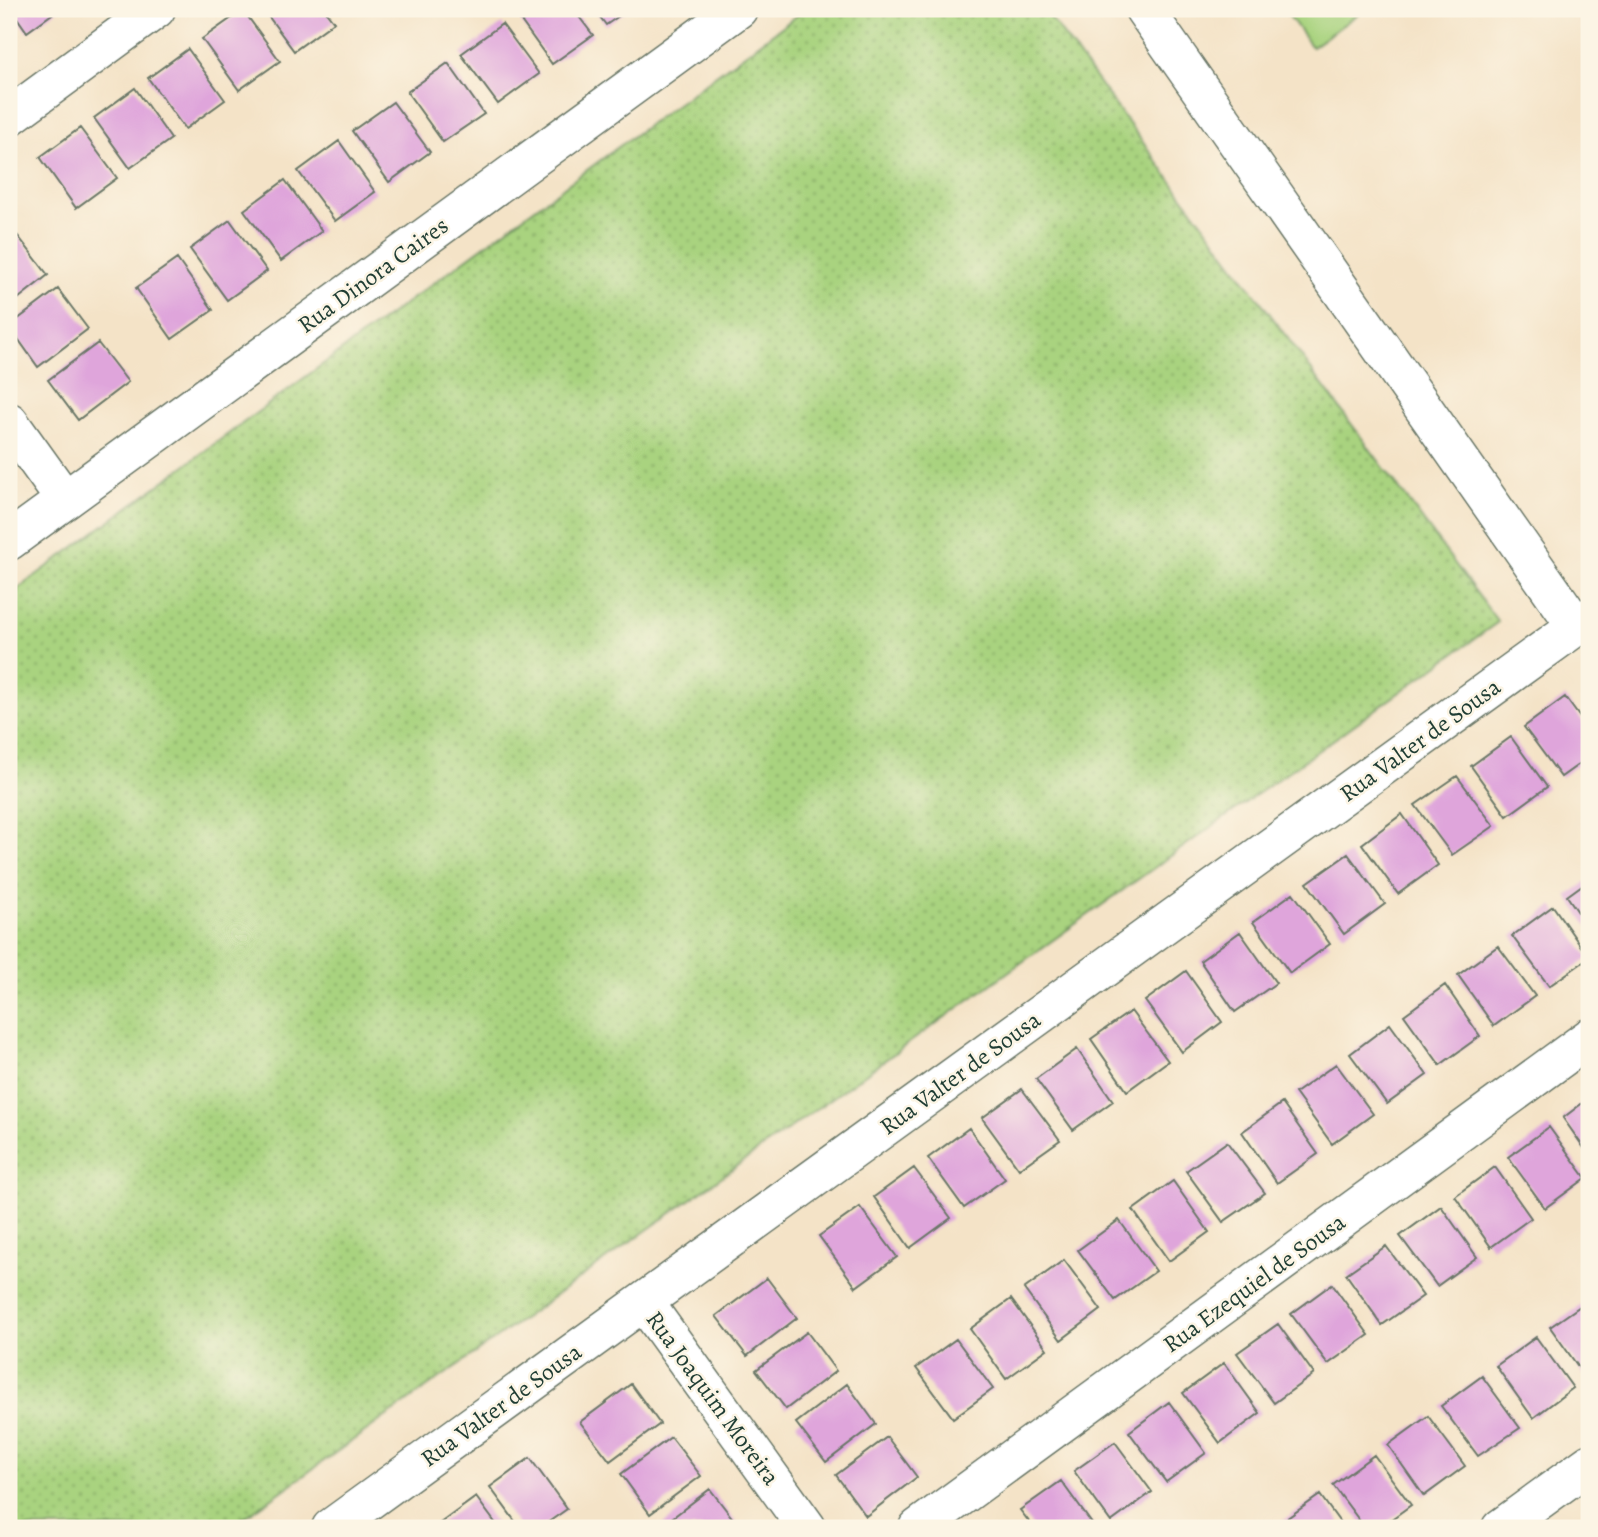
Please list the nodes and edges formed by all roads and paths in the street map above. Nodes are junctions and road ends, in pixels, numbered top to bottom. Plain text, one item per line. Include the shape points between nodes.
1 (156, 9) edge
2 (738, 9) edge
3 (1144, 9) edge
4 (9, 117) edge
5 (9, 422) edge
6 (65, 500) junction
7 (9, 541) edge
8 (1583, 622) edge
9 (1589, 1038) edge
10 (644, 1302) junction
11 (1589, 1464) edge
12 (331, 1528) edge
13 (807, 1528) edge
14 (918, 1528) edge
15 (1501, 1528) edge

1 - 4 street
2 - 6 street, Rua Dinora Caires
3 - 8 street
5 - 6 street
6 - 7 street, Rua Dinora Caires
8 - 10 street, Rua Valter de Sousa
9 - 14 street, Rua Ezequiel de Sousa
10 - 12 street, Rua Valter de Sousa
10 - 13 street, Rua Joaquim Moreira
11 - 15 street

